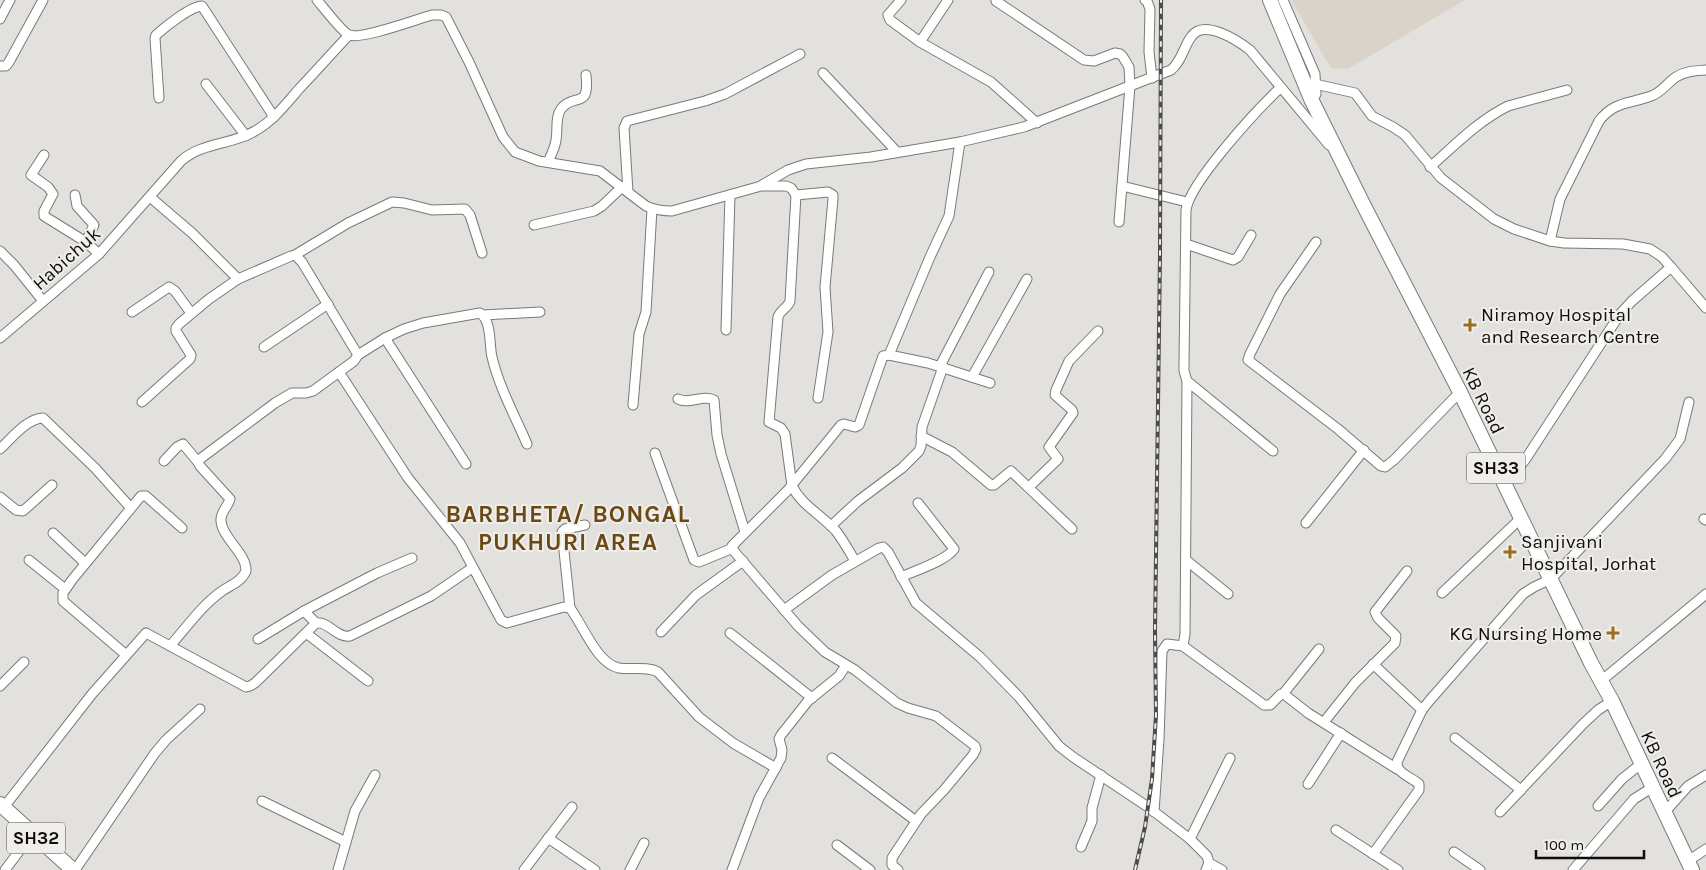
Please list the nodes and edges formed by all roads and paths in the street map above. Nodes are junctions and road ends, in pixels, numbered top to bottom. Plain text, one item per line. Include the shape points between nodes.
1 (10, 0) edge
2 (43, 0) edge
3 (317, 0) edge
4 (901, 0) edge
5 (948, 0) edge
6 (1144, 0) edge
7 (1270, 0) edge
8 (1283, 0) edge
9 (996, 1) edge
10 (0, 18) edge
11 (349, 35) junction
12 (920, 42) junction
13 (800, 54) dead end
14 (0, 66) edge
15 (1706, 70) edge
16 (822, 73) dead end
17 (586, 75) dead end
18 (1152, 78) junction
19 (206, 84) dead end
20 (1315, 84) junction
21 (1130, 86) junction
22 (1280, 88) junction
23 (1567, 90) dead end
24 (159, 98) dead end
25 (1312, 101) junction
26 (274, 117) junction
27 (1037, 123) junction
28 (246, 136) junction
29 (960, 142) junction
30 (898, 152) junction
31 (44, 155) dead end
32 (1341, 159) junction
33 (553, 163) junction
34 (1430, 167) junction
35 (761, 186) junction
36 (1122, 186) junction
37 (625, 190) junction
38 (75, 195) dead end
39 (730, 195) junction
40 (796, 195) junction
41 (150, 197) junction
42 (1187, 202) junction
43 (652, 209) junction
44 (1120, 222) dead end
45 (534, 225) dead end
46 (1251, 235) dead end
47 (1550, 241) junction
48 (86, 242) junction
49 (1316, 242) dead end
50 (1186, 244) junction
51 (0, 251) edge
52 (482, 253) dead end
53 (98, 254) junction
54 (295, 255) junction
55 (1671, 267) junction
56 (989, 272) dead end
57 (1027, 279) dead end
58 (238, 280) junction
59 (43, 301) junction
60 (328, 304) junction
61 (1706, 308) edge
62 (132, 312) dead end
63 (540, 312) dead end
64 (191, 313) junction
65 (483, 315) junction
66 (726, 330) dead end
67 (1098, 331) dead end
68 (0, 338) edge
69 (385, 338) junction
70 (264, 347) dead end
71 (358, 355) junction
72 (889, 355) junction
73 (942, 366) junction
74 (339, 372) junction
75 (972, 377) junction
76 (1187, 381) junction
77 (990, 383) dead end
78 (1460, 392) junction
79 (818, 398) dead end
80 (678, 399) dead end
81 (142, 402) dead end
82 (1689, 402) dead end
83 (633, 405) dead end
84 (921, 436) junction
85 (527, 444) dead end
86 (0, 450) edge
87 (1364, 450) junction
88 (1273, 451) dead end
89 (655, 453) dead end
90 (164, 461) dead end
91 (198, 462) junction
92 (466, 464) dead end
93 (1503, 482) junction
94 (52, 485) dead end
95 (792, 486) junction
96 (1029, 488) junction
97 (0, 497) edge
98 (918, 502) dead end
99 (130, 507) junction
100 (1521, 518) junction
101 (1306, 523) dead end
102 (584, 525) dead end
103 (831, 526) junction
104 (182, 528) dead end
105 (1072, 529) dead end
106 (745, 532) junction
107 (53, 533) dead end
108 (733, 548) junction
109 (412, 558) dead end
110 (29, 560) dead end
111 (1186, 560) junction
112 (743, 561) junction
113 (855, 561) junction
114 (86, 563) junction
115 (472, 568) junction
116 (1406, 571) dead end
117 (901, 577) junction
118 (1551, 579) junction
119 (66, 589) junction
120 (1442, 593) dead end
121 (1228, 594) dead end
122 (1706, 594) edge
123 (570, 608) junction
124 (784, 610) junction
125 (304, 611) junction
126 (316, 623) junction
127 (661, 632) dead end
128 (306, 633) junction
129 (730, 633) dead end
130 (258, 639) dead end
131 (170, 646) junction
132 (1183, 646) junction
133 (1319, 649) dead end
134 (125, 654) junction
135 (24, 662) dead end
136 (1373, 664) junction
137 (846, 665) junction
138 (368, 681) dead end
139 (1601, 681) junction
140 (0, 686) edge
141 (1283, 694) junction
142 (812, 698) junction
143 (1612, 701) junction
144 (200, 709) dead end
145 (1422, 710) junction
146 (1324, 722) junction
147 (1341, 733) junction
148 (1456, 738) dead end
149 (832, 758) dead end
150 (1230, 758) dead end
151 (1642, 763) junction
152 (776, 768) junction
153 (1397, 769) junction
154 (375, 775) dead end
155 (1101, 775) junction
156 (1706, 775) edge
157 (1308, 784) dead end
158 (1653, 787) junction
159 (1521, 790) junction
160 (262, 801) dead end
161 (2, 806) edge
162 (572, 806) dead end
163 (1598, 806) dead end
164 (1154, 812) junction
165 (1500, 812) dead end
166 (1664, 813) junction
167 (916, 821) junction
168 (1336, 830) dead end
169 (32, 834) junction
170 (548, 838) junction
171 (1190, 839) junction
172 (346, 842) junction
173 (644, 843) dead end
174 (836, 845) dead end
175 (1081, 847) dead end
176 (1706, 849) edge
177 (1454, 852) dead end
178 (1373, 854) junction
179 (892, 862) junction
180 (1690, 866) edge
181 (1208, 867) edge
182 (5, 870) edge
183 (74, 870) edge
184 (338, 870) edge
185 (524, 870) edge
186 (595, 870) edge
187 (630, 870) edge
188 (732, 870) edge
189 (870, 870) edge
190 (886, 870) edge
191 (898, 870) edge
192 (1222, 870) edge
193 (1398, 870) edge
194 (1480, 870) edge
195 (1573, 870) edge

1 - 10 street
2 - 14 street via 9,62
3 - 11 street
4 - 12 street via 889,18
5 - 12 street
6 - 18 street via 1150,8
7 - 25 main road, KB Road / SH33
8 - 20 street via 1314,74
9 - 21 street via 1084,60 1094,61 1120,54 1129,67
11 - 26 street, Habichuk
11 - 33 street via 368,34 432,15 446,17 507,144 521,155
12 - 27 street via 991,82
13 - 37 street via 715,98 627,121 624,128
15 - 47 street via 1676,77 1660,92 1616,106 1604,114 1560,199
16 - 30 street
17 - 33 street via 585,94 564,106 559,113
18 - 21 street
18 - 22 street via 1176,66 1194,32 1204,28 1246,47
19 - 28 street
20 - 25 street via 1316,94
20 - 34 street via 1355,93 1372,116 1405,135
21 - 27 street
21 - 36 street
22 - 32 street
22 - 42 street via 1241,129
23 - 34 street via 1499,110
24 - 26 street via 156,35 199,5
25 - 32 main road, KB Road / SH33
26 - 28 street, Habichuk
27 - 29 street
28 - 41 street, Habichuk via 187,156
29 - 30 street
29 - 72 street via 949,216
30 - 35 street via 806,164 788,170
31 - 48 street via 31,175 53,194 44,216
32 - 78 main road, KB Road / SH33
33 - 37 street via 600,171
34 - 47 street via 1494,218 1514,229
35 - 39 street
35 - 40 street via 786,186 792,188
36 - 42 street
36 - 44 street
37 - 43 street
37 - 45 street via 594,212
38 - 48 street via 77,206 94,225
39 - 43 street via 672,211
39 - 66 street
40 - 79 street via 828,192 833,199 825,287 829,326
40 - 95 street via 790,301 778,316 769,416 770,422 785,434
41 - 53 street, Habichuk
41 - 58 street via 192,233
42 - 50 street
43 - 83 street via 646,312 639,334
46 - 50 street via 1238,257 1232,260
47 - 55 street via 1644,247
48 - 53 street
49 - 87 street via 1280,294 1248,360
50 - 76 street via 1184,371
51 - 59 street
52 - 54 street via 470,215 465,209 432,210 392,202 348,222
53 - 59 street, Habichuk
54 - 58 street
54 - 60 street
55 - 61 street
55 - 93 street via 1620,314 1525,460
56 - 73 street
57 - 75 street
58 - 64 street
59 - 68 street, Habichuk
60 - 70 street
60 - 71 street
62 - 64 street via 169,287
63 - 65 street
64 - 81 street via 176,328 191,355 190,359
65 - 69 street via 477,313 423,323
65 - 85 street via 499,379
67 - 96 street via 1069,360 1056,390 1056,395 1073,414 1049,447 1058,459
69 - 71 street
69 - 92 street
71 - 74 street
72 - 73 street
72 - 95 street via 880,359 859,425 841,425
73 - 75 street
73 - 84 street
74 - 91 street via 313,391 292,393 275,403
74 - 115 street via 408,478 460,543
75 - 77 street
76 - 88 street
76 - 111 street
78 - 87 street via 1389,465 1381,466
78 - 93 main road, KB Road / SH33
80 - 106 street via 714,400 721,454
82 - 118 street via 1680,439 1673,449
84 - 96 street via 952,452 988,484 994,485 1011,470
84 - 103 street via 916,456
86 - 99 street via 22,428 37,418 43,418
87 - 101 street
89 - 108 street via 694,560 699,562
90 - 91 street via 183,444
91 - 131 street via 229,496 221,517 222,525 246,571 241,579 202,608
93 - 100 main road, KB Road / SH33
94 - 97 street via 24,511 16,510
95 - 103 street via 807,506
95 - 106 street
96 - 105 street
98 - 117 street via 954,549
99 - 104 street via 143,495
99 - 114 street
100 - 118 main road, KB Road / SH33
100 - 120 street
102 - 123 street via 562,532
103 - 113 street
106 - 108 street
107 - 114 street
108 - 112 street
109 - 125 street
110 - 119 street
111 - 121 street
111 - 132 street
112 - 124 street
112 - 127 street via 696,595
113 - 117 street via 883,548
113 - 124 street
114 - 119 street
115 - 123 street via 498,617 504,622
115 - 126 street via 438,591 350,636 340,635 324,624
116 - 136 street via 1375,612 1396,639
117 - 155 street via 916,603 980,657 1019,697 1059,746
118 - 139 main road, KB Road / SH33
118 - 145 street via 1523,594
119 - 134 street via 63,601
122 - 139 street
123 - 152 street via 607,662 618,668 658,672 699,717 733,743
124 - 137 street via 830,656
125 - 126 street
125 - 130 street
126 - 128 street
128 - 131 street via 246,687
128 - 138 street
129 - 142 street
131 - 134 street via 146,633
132 - 141 street via 1264,705 1270,705
132 - 164 street via 1167,644 1162,651
133 - 141 street
134 - 161 street
135 - 140 street
136 - 145 street
136 - 146 street via 1346,692
137 - 142 street
137 - 167 street via 897,703 936,716 975,746 973,755
139 - 143 main road, KB Road / SH33
141 - 146 street
142 - 152 street via 781,735 782,754
143 - 151 main road, KB Road / SH33
143 - 159 street via 1588,719
144 - 183 street via 155,752
145 - 153 street via 1396,762
146 - 147 street
147 - 153 street
147 - 157 street
148 - 159 street
149 - 167 street
150 - 171 street
151 - 158 main road, KB Road / SH33
151 - 163 street via 1622,778
152 - 188 street via 759,798
153 - 178 street via 1416,782 1419,790
154 - 172 street via 355,811
155 - 164 street
155 - 175 street via 1092,821
156 - 166 street via 1688,786
158 - 166 main road, KB Road / SH33
158 - 195 street via 1634,800
159 - 165 street
160 - 172 street
161 - 169 main road, SH32
162 - 170 street
164 - 171 street
166 - 180 main road, KB Road / SH33
167 - 179 street
168 - 178 street
169 - 182 street
169 - 183 main road, SH32
170 - 185 street
170 - 186 street
171 - 181 street via 1207,856
172 - 184 street
173 - 187 street
174 - 189 street
176 - 180 street
177 - 194 street
178 - 193 street
179 - 190 street
179 - 191 street
181 - 192 street

